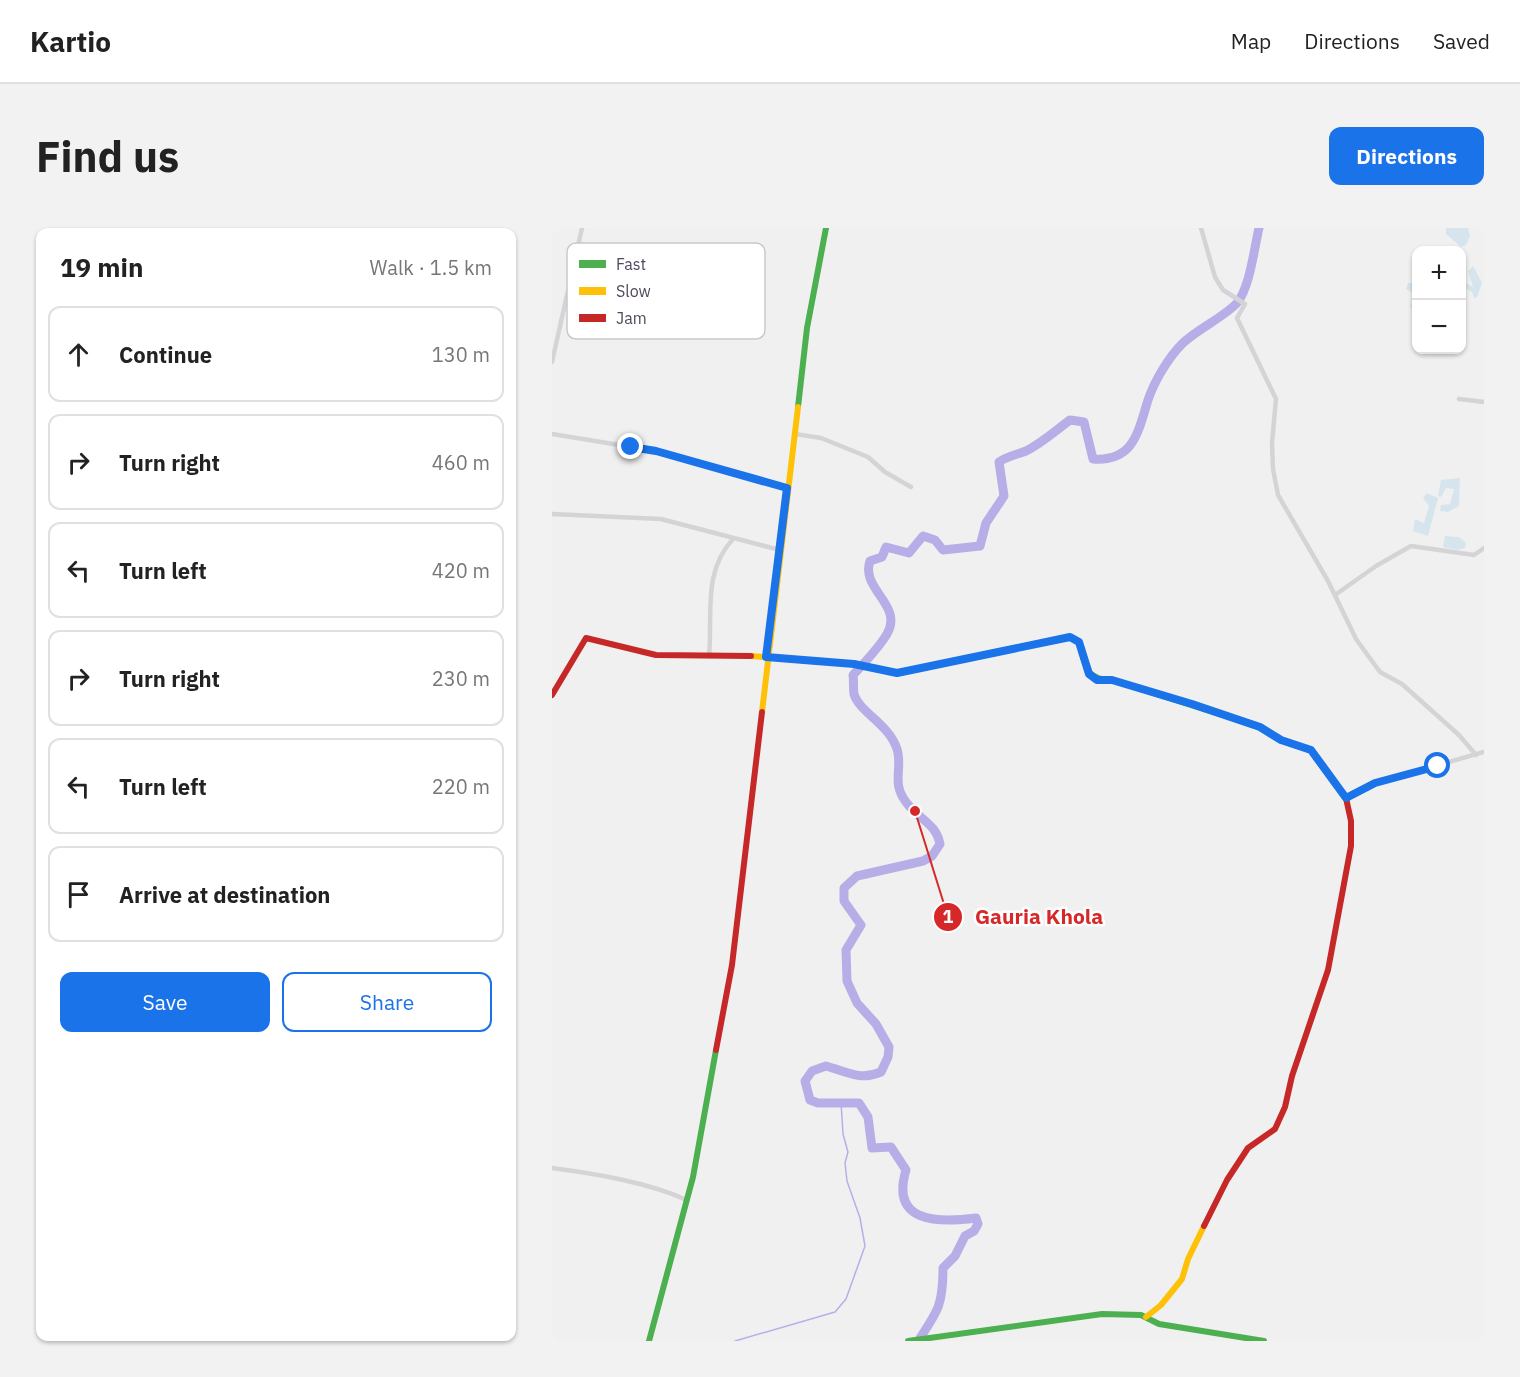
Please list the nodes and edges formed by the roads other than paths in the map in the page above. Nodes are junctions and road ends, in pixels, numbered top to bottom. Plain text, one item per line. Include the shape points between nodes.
1 (582, 228) edge
2 (826, 228) edge
3 (1202, 228) edge
4 (579, 243) edge
5 (567, 295) edge
6 (552, 362) edge
7 (1459, 399) dead end
8 (1484, 402) edge
9 (552, 434) edge
10 (795, 434) junction
11 (911, 487) dead end
12 (787, 488) junction
13 (552, 514) edge
14 (733, 539) junction
15 (1484, 548) edge
16 (780, 550) junction
17 (1335, 595) junction
18 (709, 656) junction
19 (766, 657) junction
20 (552, 695) edge
21 (1484, 752) edge
22 (1476, 755) junction
23 (1346, 798) junction
24 (552, 1168) edge
25 (687, 1200) junction
26 (1146, 1317) junction
27 (649, 1341) edge
28 (908, 1341) edge
29 (1264, 1341) edge

1 - 4 street
2 - 10 street via 807,328
3 - 17 street via 1215,277 1223,290 1245,304 1238,318 1276,399 1272,460 1278,495
5 - 6 street
7 - 8 street
9 - 12 street via 656,451
10 - 11 street via 821,438 868,457
10 - 12 street
12 - 16 street
13 - 14 street via 661,519
14 - 16 street
14 - 18 street via 715,567 709,604
15 - 17 street via 1474,555 1411,546
16 - 19 street
17 - 22 street via 1356,639 1380,672 1402,684
18 - 19 street
18 - 20 street via 656,655 586,638
19 - 23 street via 854,664 897,673 1070,637 1079,642 1089,674 1097,680 1112,680 1192,704 1260,727 1281,740 1311,750
19 - 25 street via 732,965
21 - 22 street
22 - 23 street via 1375,783
23 - 26 street via 1351,846 1328,970 1285,1107 1275,1130 1248,1148 1227,1180 1188,1259 1182,1280
24 - 25 street via 630,1182
25 - 27 street
26 - 28 street via 1102,1314
26 - 29 street via 1159,1324

